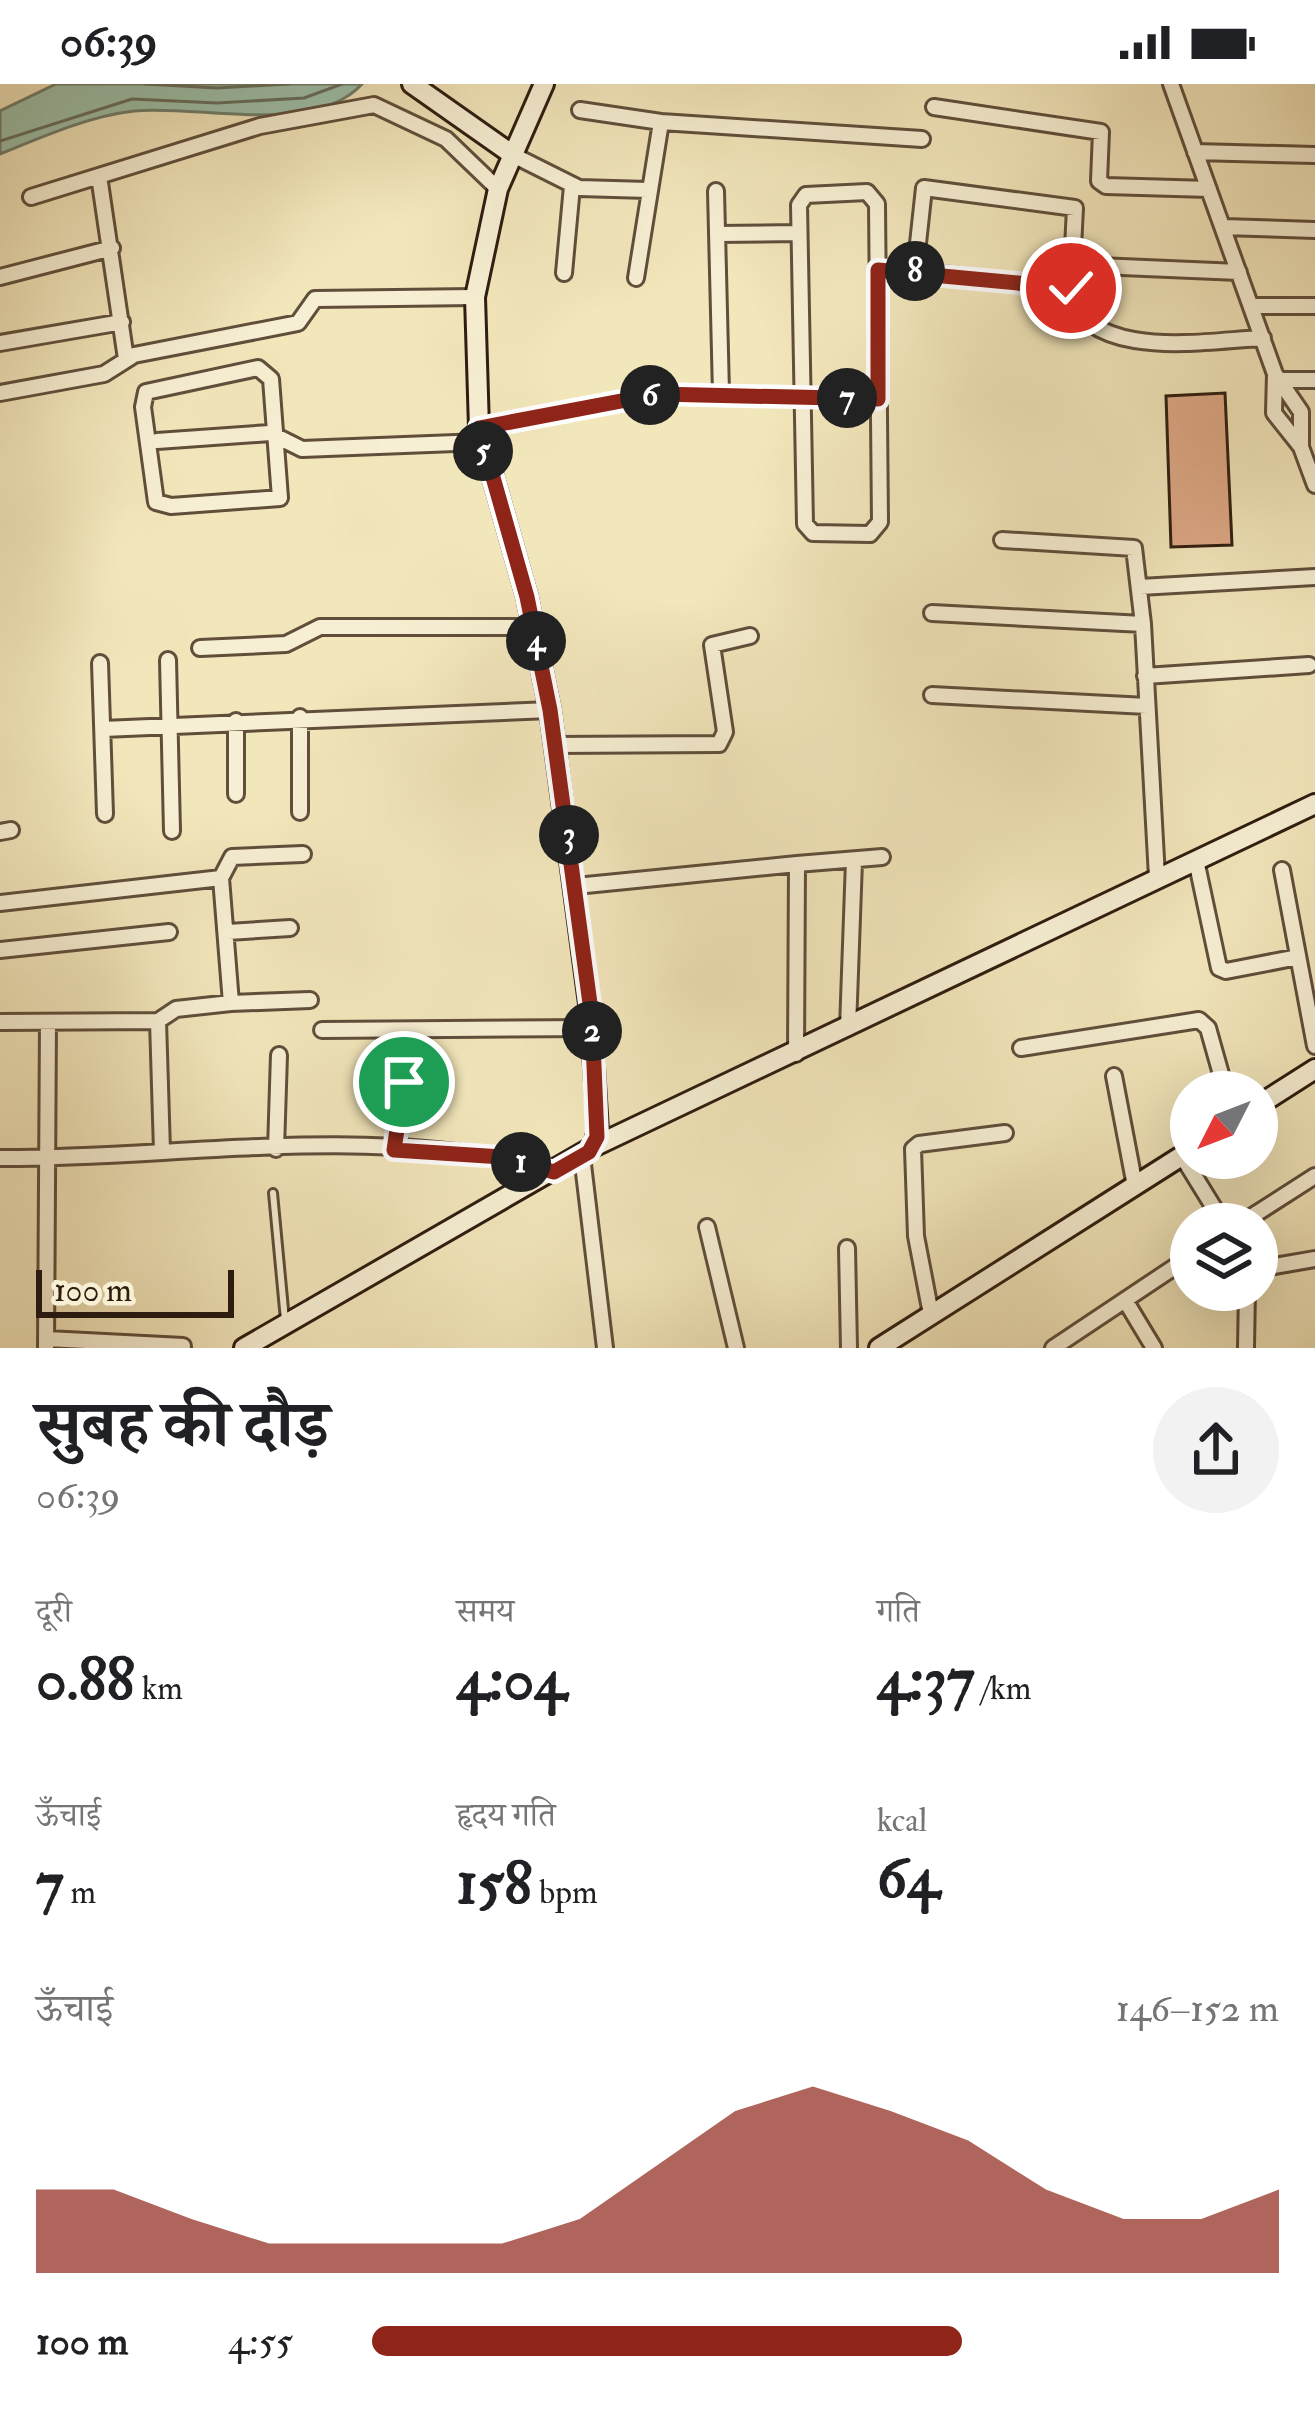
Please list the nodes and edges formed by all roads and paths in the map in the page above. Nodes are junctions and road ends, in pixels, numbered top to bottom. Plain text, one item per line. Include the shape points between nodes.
1 (412, 84) edge
2 (544, 84) edge
3 (1171, 84) edge
4 (934, 107) dead end
5 (580, 110) dead end
6 (661, 122) junction
7 (922, 139) dead end
8 (1196, 152) junction
9 (513, 155) junction
10 (1315, 155) edge
11 (99, 176) junction
12 (572, 186) junction
13 (498, 189) junction
14 (1209, 189) junction
15 (648, 190) junction
16 (716, 190) dead end
17 (31, 196) dead end
18 (1223, 227) junction
19 (1315, 230) edge
20 (799, 233) junction
21 (717, 234) junction
22 (112, 248) junction
23 (1075, 265) junction
24 (878, 270) junction
25 (914, 270) junction
26 (1239, 272) junction
27 (563, 273) dead end
28 (0, 277) edge
29 (636, 278) dead end
30 (1064, 291) junction
31 (475, 297) junction
32 (1251, 306) junction
33 (1315, 306) edge
34 (122, 322) junction
35 (1263, 338) junction
36 (0, 344) edge
37 (126, 359) junction
38 (1278, 377) junction
39 (1315, 380) edge
40 (0, 393) edge
41 (722, 393) junction
42 (802, 396) junction
43 (878, 399) junction
44 (277, 435) junction
45 (480, 435) junction
46 (157, 441) dead end
47 (1307, 453) edge
48 (1315, 485) edge
49 (1002, 540) dead end
50 (1315, 577) edge
51 (1140, 587) junction
52 (932, 613) dead end
53 (1143, 624) junction
54 (533, 626) junction
55 (750, 637) dead end
56 (200, 648) dead end
57 (168, 660) dead end
58 (100, 663) dead end
59 (1309, 665) dead end
60 (1145, 676) junction
61 (932, 695) dead end
62 (1147, 706) junction
63 (550, 710) junction
64 (300, 717) junction
65 (236, 721) junction
66 (170, 723) junction
67 (103, 729) junction
68 (554, 745) junction
69 (236, 794) dead end
70 (1315, 804) edge
71 (300, 812) dead end
72 (106, 814) dead end
73 (172, 831) dead end
74 (303, 854) dead end
75 (882, 857) dead end
76 (1196, 860) junction
77 (854, 861) junction
78 (797, 864) junction
79 (1282, 870) dead end
80 (1156, 877) junction
81 (221, 878) junction
82 (576, 886) junction
83 (0, 904) edge
84 (290, 928) dead end
85 (169, 932) dead end
86 (228, 932) junction
87 (0, 950) edge
88 (1298, 957) junction
89 (310, 1000) dead end
90 (231, 1003) junction
91 (158, 1021) junction
92 (0, 1022) edge
93 (48, 1022) junction
94 (592, 1028) junction
95 (848, 1028) junction
96 (322, 1030) dead end
97 (1315, 1046) edge
98 (1021, 1048) dead end
99 (796, 1054) junction
100 (279, 1055) dead end
101 (1315, 1069) edge
102 (1220, 1071) edge
103 (1114, 1076) dead end
104 (404, 1082) dead end
105 (1278, 1093) edge
106 (1005, 1133) dead end
107 (276, 1148) junction
108 (394, 1150) junction
109 (162, 1151) junction
110 (587, 1152) junction
111 (0, 1158) edge
112 (46, 1158) junction
113 (1170, 1164) edge
114 (554, 1172) junction
115 (1315, 1176) edge
116 (1135, 1186) junction
117 (272, 1193) dead end
118 (1273, 1203) edge
119 (706, 1226) dead end
120 (847, 1248) dead end
121 (1315, 1258) edge
122 (1278, 1265) edge
123 (1170, 1270) edge
124 (1125, 1300) junction
125 (1247, 1311) edge
126 (931, 1314) junction
127 (285, 1320) junction
128 (46, 1343) edge
129 (183, 1346) edge
130 (244, 1348) edge
131 (605, 1348) edge
132 (736, 1348) edge
133 (849, 1348) edge
134 (879, 1348) edge
135 (1053, 1348) edge
136 (1154, 1348) edge
137 (1246, 1348) edge

1 - 9 main road
2 - 9 main road
3 - 8 street
4 - 14 street via 1101,132 1099,181 1106,186
5 - 6 street
6 - 7 street
6 - 15 street
8 - 10 street
8 - 14 street
9 - 12 street
9 - 13 main road
11 - 13 street via 260,126 374,106 446,139
11 - 17 street
11 - 22 street
12 - 15 street
12 - 27 street
13 - 31 main road
14 - 18 street
15 - 29 street
16 - 21 street
18 - 19 street
18 - 26 street
20 - 21 street
20 - 24 street via 806,195 871,193
20 - 42 street
21 - 41 street
22 - 28 street
22 - 34 street
23 - 25 street via 1075,208 927,187
23 - 26 street
23 - 30 street
24 - 25 street
24 - 43 street
25 - 30 street
26 - 32 street
30 - 35 street via 1073,313 1116,338
31 - 37 street via 315,299 298,323
31 - 45 main road
32 - 33 street
32 - 35 street
34 - 36 street
34 - 37 street
35 - 38 street
37 - 40 street via 104,374
38 - 39 street
38 - 47 street via 1301,412
38 - 47 street via 1274,412
41 - 42 street
41 - 45 street via 629,397
42 - 43 street
42 - 43 street via 805,524 812,533 879,528
44 - 44 street via 263,368 151,389 143,407 152,496 171,506 278,501
44 - 45 street via 302,448
44 - 46 street
45 - 54 main road
47 - 48 street
49 - 51 street via 1126,545 1137,552
50 - 51 street
51 - 53 street
52 - 53 street
53 - 60 street
54 - 56 street via 320,627 291,643
54 - 63 main road
55 - 68 street via 712,645 719,744
57 - 66 street
58 - 67 street
59 - 60 street
60 - 62 street
61 - 62 street
62 - 80 street
63 - 64 street
63 - 68 main road
64 - 65 street
64 - 71 street
65 - 66 street
65 - 69 street
66 - 67 street
66 - 73 street
67 - 72 street
68 - 82 main road
70 - 76 main road
74 - 81 street via 232,857
75 - 77 street
76 - 80 main road
76 - 88 street via 1219,968
77 - 78 street
77 - 95 street
78 - 82 street
78 - 99 street
79 - 88 street
80 - 95 main road
81 - 83 street
81 - 86 street
82 - 94 main road
84 - 86 street
85 - 87 street
86 - 90 street
88 - 97 street
89 - 90 street
90 - 91 street via 176,1009
91 - 93 street
91 - 109 street
92 - 93 street
93 - 112 street
94 - 96 street
94 - 110 main road via 598,1131
95 - 99 main road
98 - 102 street via 1199,1019
99 - 110 main road
100 - 107 street
101 - 105 main road
103 - 116 street
104 - 108 street
106 - 126 street via 914,1149 918,1257
107 - 108 street
107 - 109 street
108 - 114 street via 502,1157
109 - 112 street
110 - 114 main road
110 - 131 street
111 - 112 street
112 - 128 street
113 - 116 main road
114 - 127 main road
115 - 118 street
116 - 126 main road
117 - 127 lane
119 - 132 street
120 - 133 street
121 - 122 street
123 - 124 street
124 - 135 street
124 - 136 street
125 - 137 street
126 - 134 main road
127 - 130 main road
128 - 129 street

